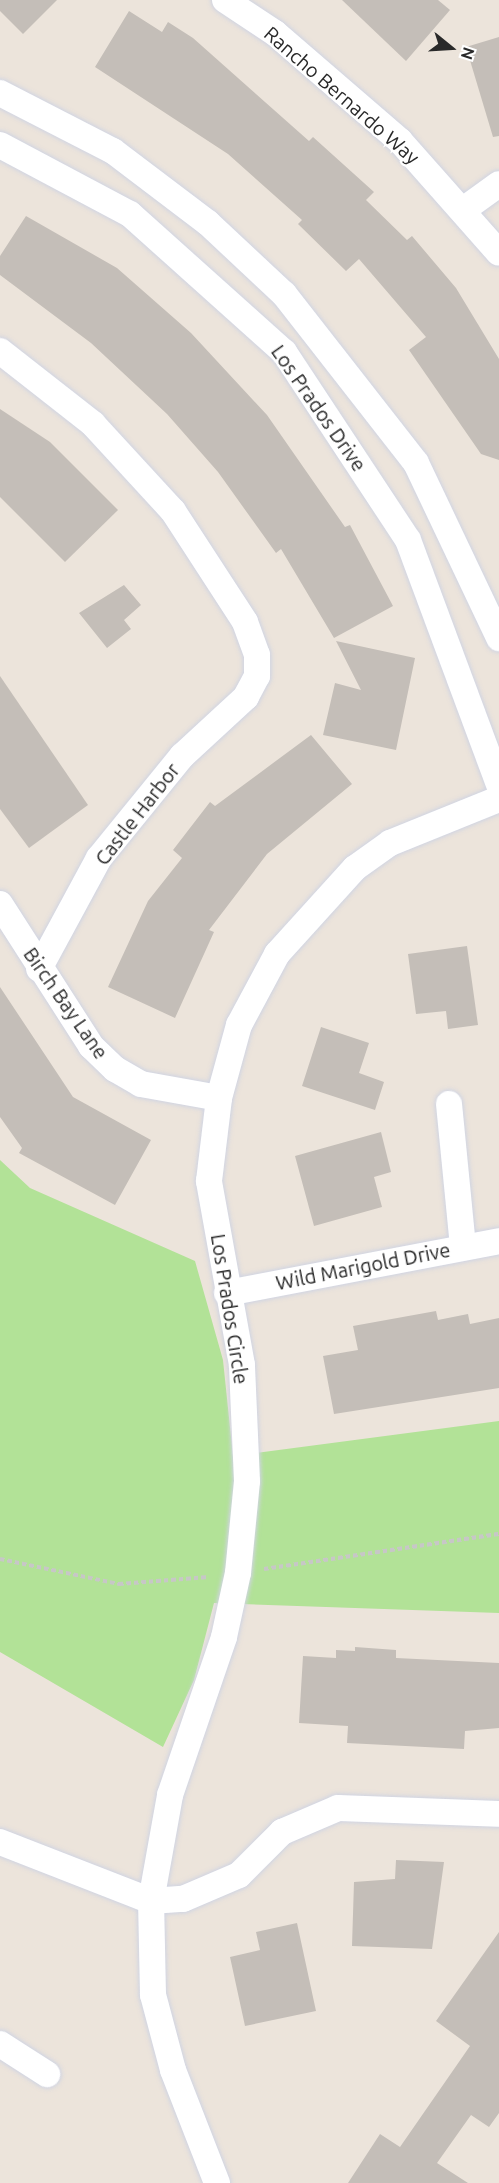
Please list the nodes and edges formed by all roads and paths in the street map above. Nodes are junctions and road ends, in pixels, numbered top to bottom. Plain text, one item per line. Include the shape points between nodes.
1 (225, 0) edge
2 (0, 93) edge
3 (0, 145) edge
4 (499, 184) edge
5 (463, 210) junction
6 (499, 253) edge
7 (0, 351) edge
8 (499, 639) edge
9 (499, 785) edge
10 (499, 799) edge
11 (0, 904) edge
12 (39, 969) junction
13 (219, 1098) junction
14 (449, 1104) dead end
15 (499, 1241) edge
16 (463, 1246) junction
17 (227, 1293) junction
18 (499, 1534) edge
19 (0, 1559) edge
20 (238, 1573) junction
21 (499, 1814) edge
22 (0, 1842) edge
23 (151, 1901) junction
24 (0, 2044) edge
25 (47, 2074) dead end
26 (217, 2183) edge

1 - 5 street, Rancho Bernardo Way via 275,33 400,141
2 - 8 street, Los Prados Drive via 113,151 208,223 284,294 416,463
3 - 9 street, Los Prados Drive via 130,214 284,352 408,540
4 - 5 street
5 - 6 street, Rancho Bernardo Way
7 - 12 street, Castle Harbor via 93,424 173,511 245,622 257,655 257,676 246,697 182,756 99,858
10 - 13 street, Los Prados Circle via 390,843 354,868 277,954 239,1025
11 - 12 street, Birch Bay Lane
12 - 13 street, Birch Bay Lane via 91,1046 115,1069 141,1084
13 - 17 street, Los Prados Circle via 209,1181
14 - 16 street
15 - 16 street, Wild Marigold Drive
16 - 17 street, Wild Marigold Drive
17 - 20 street, Los Prados Circle via 242,1365 247,1481
18 - 20 path
19 - 20 path via 119,1584
20 - 23 street, Los Prados Circle via 225,1637 170,1795
21 - 23 street via 338,1808 282,1832 239,1875 183,1899
22 - 23 street
23 - 26 street, Los Prados Circle via 153,1995 173,2070
24 - 25 street

